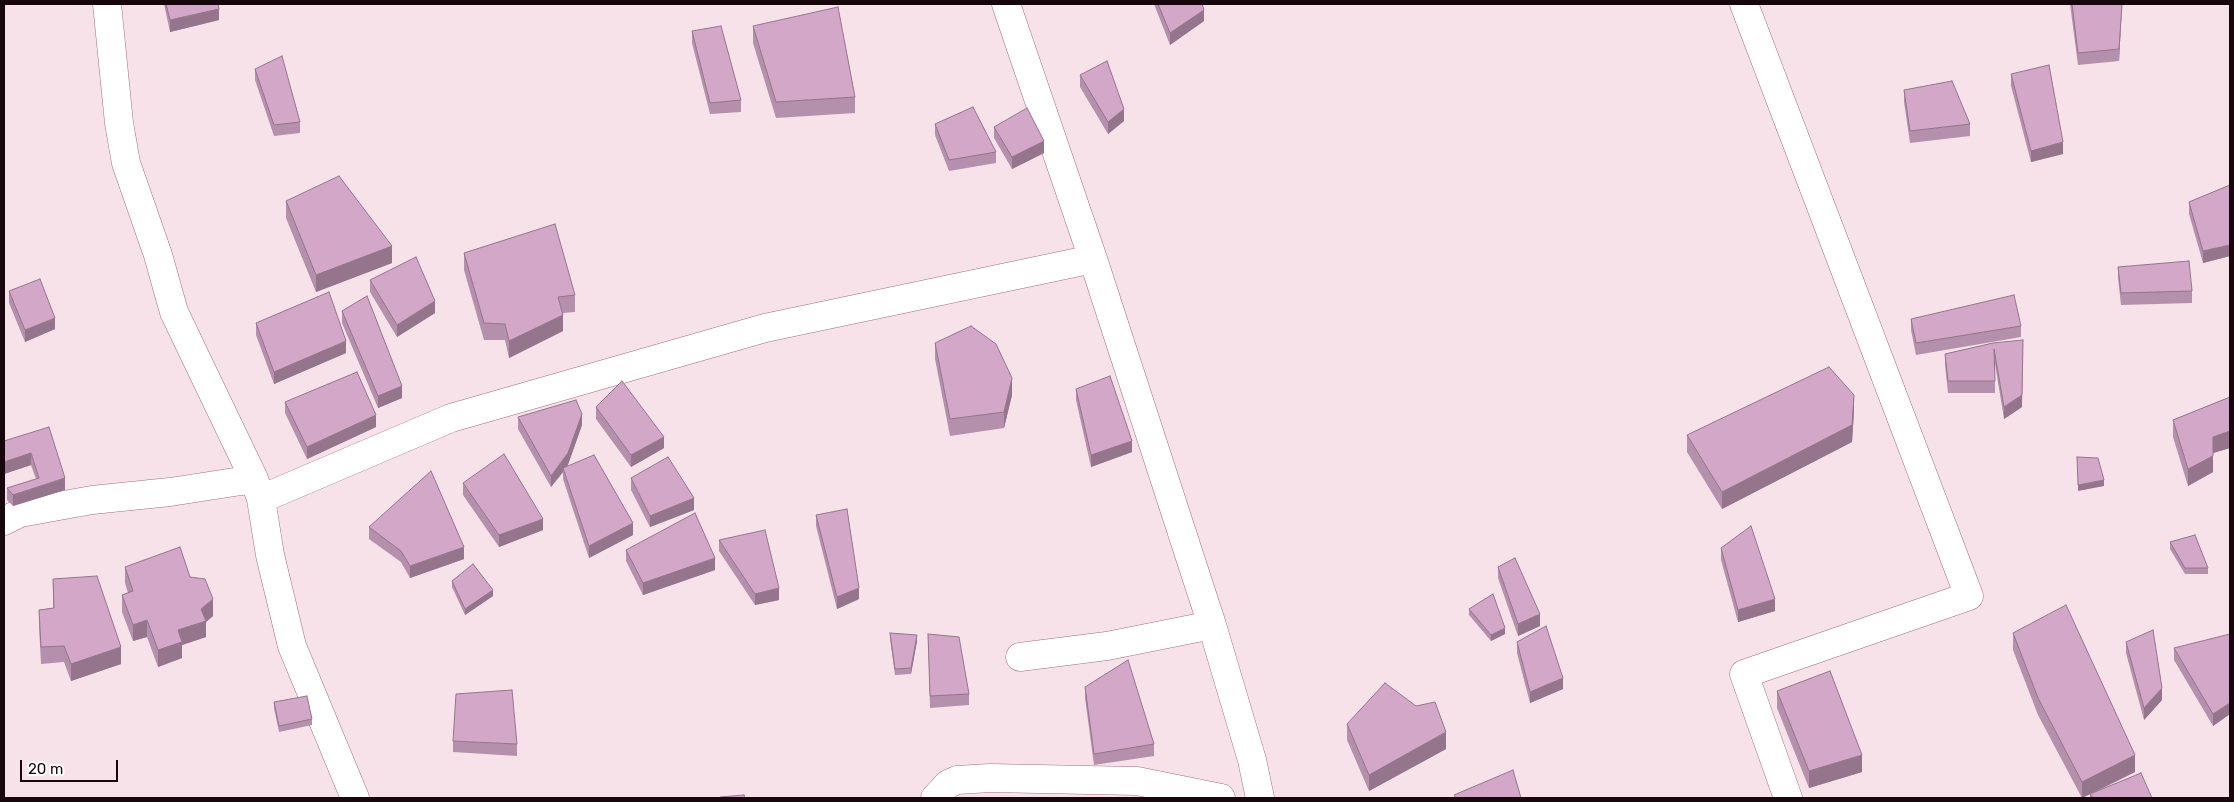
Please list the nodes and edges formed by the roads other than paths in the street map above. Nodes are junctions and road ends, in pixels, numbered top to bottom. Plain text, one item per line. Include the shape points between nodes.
1 (106, 4) edge
2 (1006, 4) edge
3 (1744, 4) edge
4 (1093, 259) junction
5 (257, 489) junction
6 (4, 521) edge
7 (1212, 626) junction
8 (1020, 657) dead end
9 (355, 798) edge
10 (935, 798) edge
11 (1221, 798) edge
12 (1260, 798) edge
13 (1788, 798) edge

1 - 5 street via 126,163 174,312
2 - 4 street
3 - 13 street via 1969,596 1744,674
4 - 5 street via 765,328 461,415
4 - 7 street
5 - 6 street via 170,492 92,500 20,513
5 - 9 street via 292,646
7 - 8 street via 1106,646
7 - 12 street via 1252,760
10 - 11 street via 948,784 957,780 990,778 1137,781

